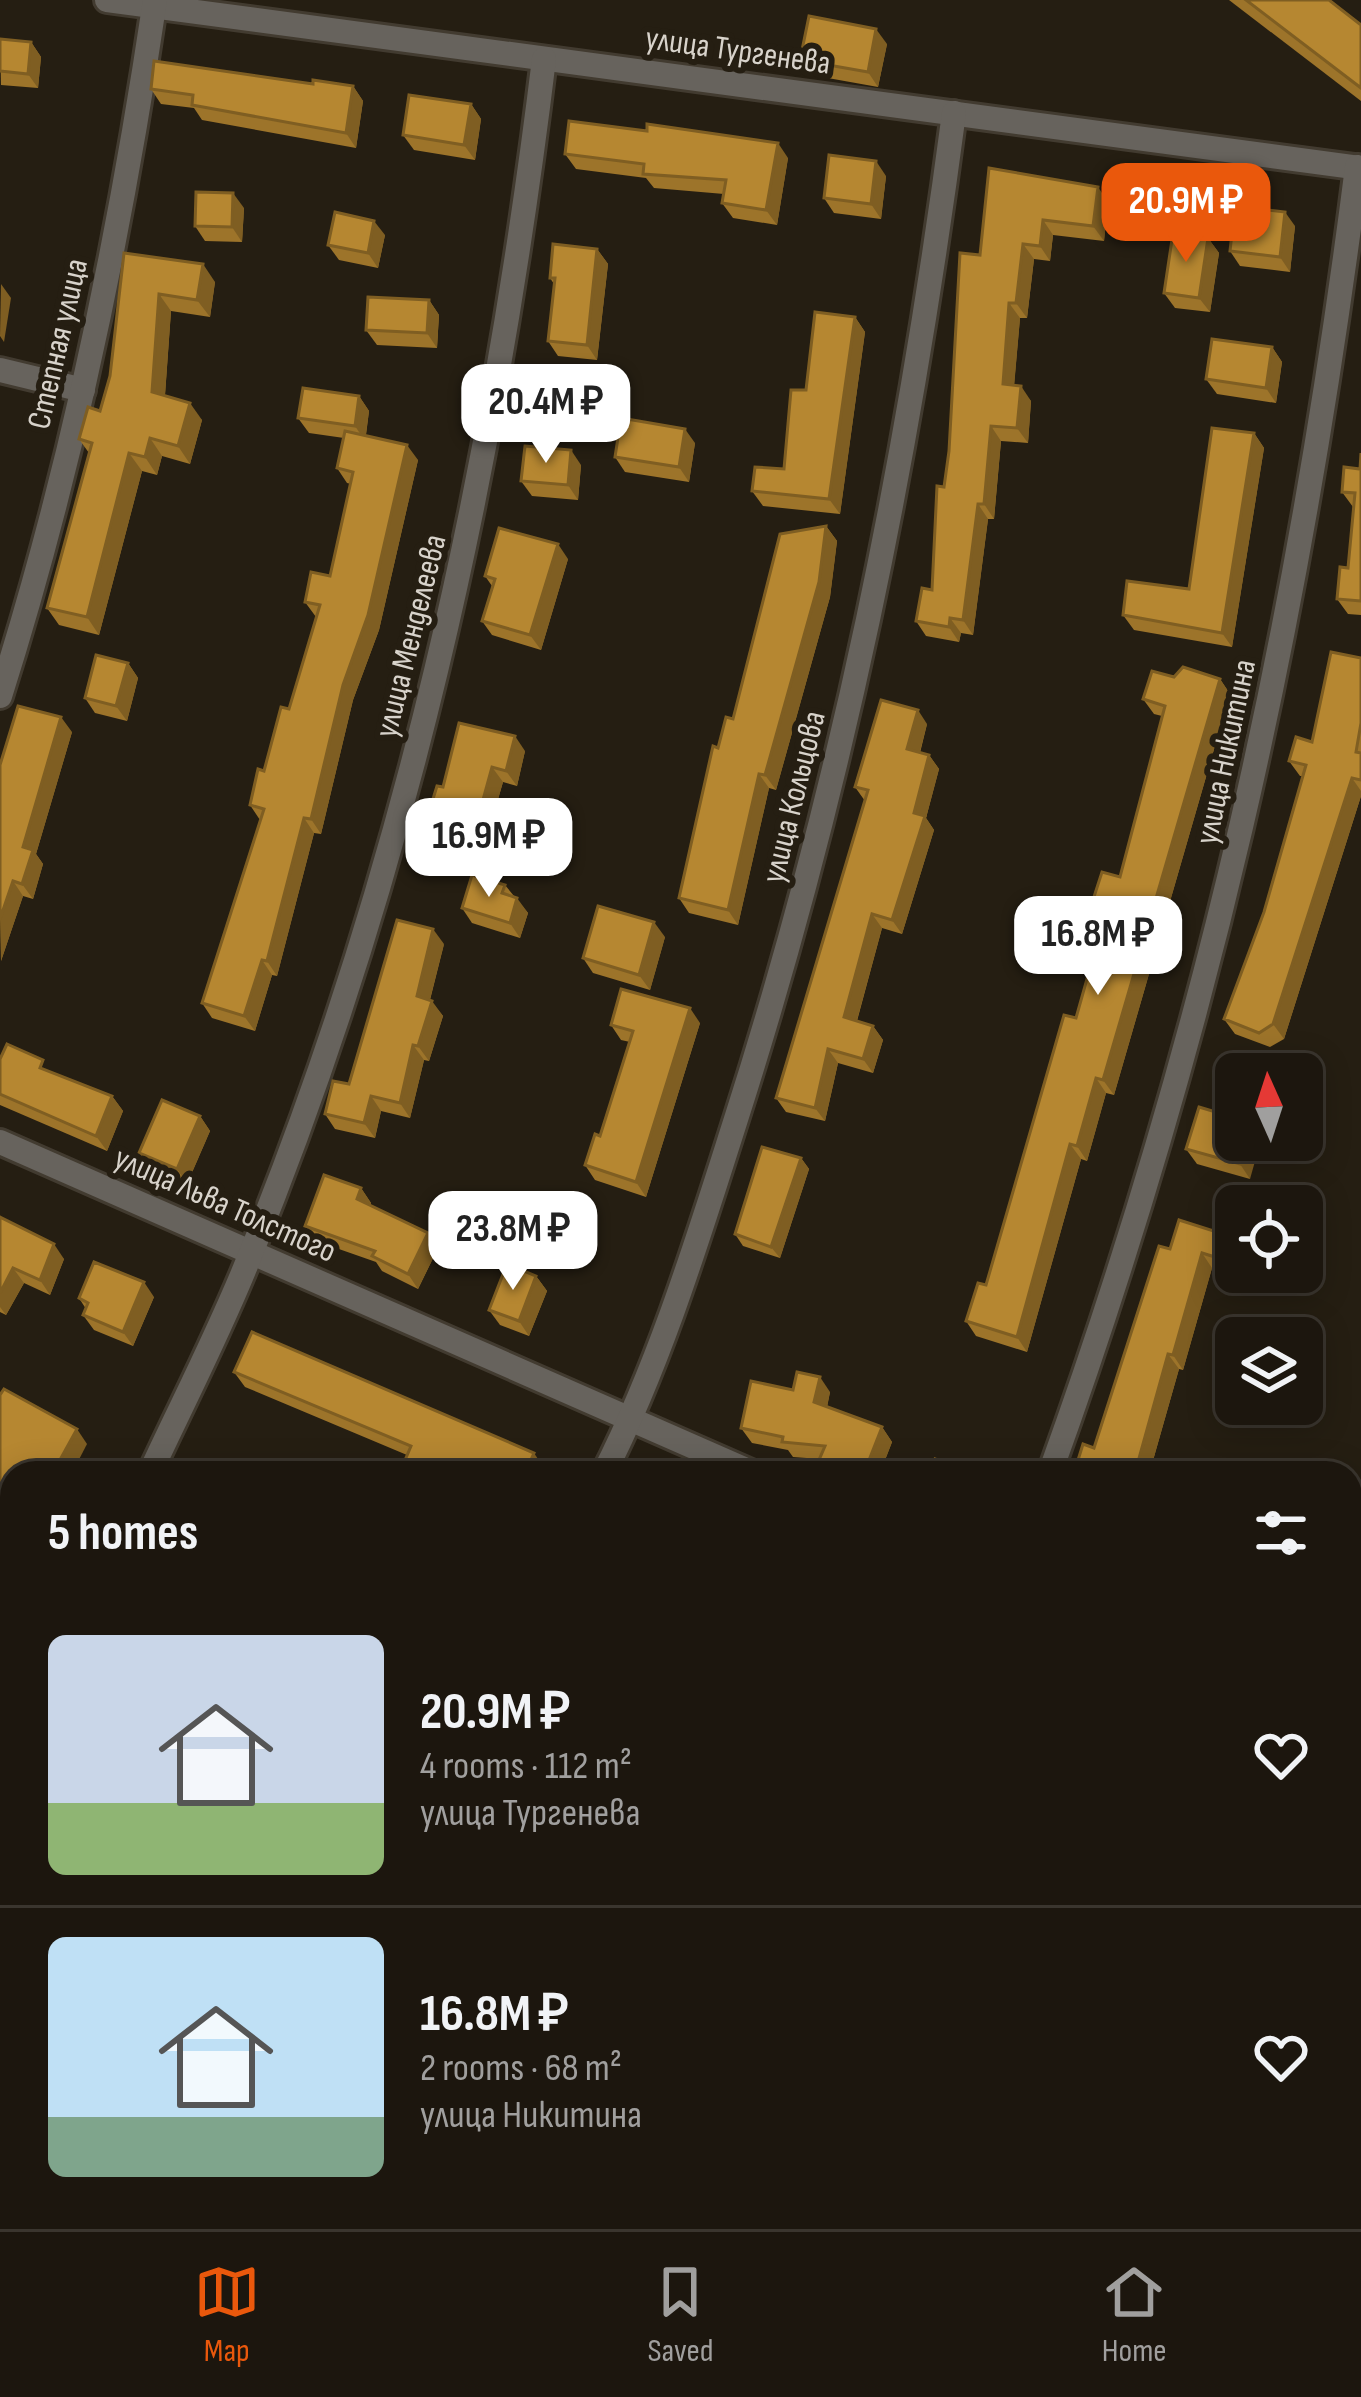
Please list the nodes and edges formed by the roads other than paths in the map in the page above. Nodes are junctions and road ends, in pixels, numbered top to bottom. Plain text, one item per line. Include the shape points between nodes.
1 (107, 0) edge
2 (154, 3) edge
3 (544, 59) junction
4 (954, 113) junction
5 (1359, 168) edge
6 (0, 370) edge
7 (83, 390) junction
8 (0, 696) edge
9 (0, 1142) edge
10 (251, 1252) junction
11 (630, 1419) junction
12 (155, 1461) edge
13 (610, 1461) edge
14 (726, 1461) edge
15 (1054, 1461) edge

1 - 2 street, улица Тургенева
2 - 3 street, улица Тургенева
2 - 7 street, Степная улица
3 - 4 street, улица Тургенева
3 - 10 street, улица Менделеева via 497,397 428,715 334,1026
4 - 5 street, улица Тургенева
4 - 11 street, улица Кольцова via 898,485 825,814 717,1179
5 - 15 street, улица Никитина via 1324,421 1260,763 1162,1142
6 - 7 street
7 - 8 street, Степная улица
9 - 10 street, улица Льва Толстого
10 - 11 street, улица Льва Толстого
10 - 12 street, улица Менделеева
11 - 13 street, улица Кольцова
11 - 14 street, улица Льва Толстого

